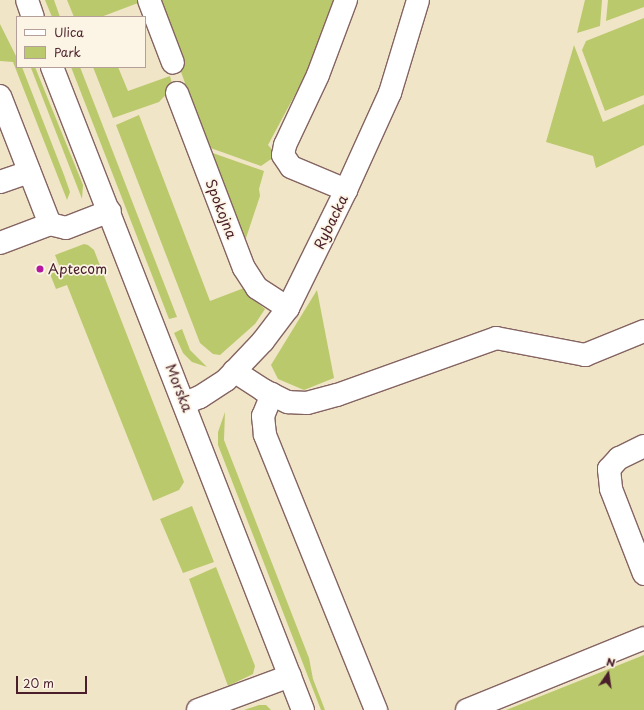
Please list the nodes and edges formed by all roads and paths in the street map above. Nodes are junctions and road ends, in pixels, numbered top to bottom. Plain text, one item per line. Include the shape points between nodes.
1 (27, 0) edge
2 (149, 0) edge
3 (346, 0) edge
4 (418, 0) edge
5 (33, 16) edge
6 (173, 63) dead end
7 (52, 68) edge
8 (178, 93) dead end
9 (0, 96) edge
10 (29, 172) junction
11 (0, 182) edge
12 (346, 190) junction
13 (110, 211) junction
14 (50, 224) junction
15 (0, 243) edge
16 (288, 308) junction
17 (644, 331) edge
18 (234, 371) junction
19 (272, 394) junction
20 (184, 403) junction
21 (644, 446) edge
22 (644, 574) edge
23 (644, 638) edge
24 (290, 676) junction
25 (198, 710) edge
26 (303, 710) edge
27 (376, 710) edge
28 (466, 710) edge

1 - 5 street
2 - 6 street
3 - 12 street via 318,75 283,155 291,167
4 - 12 street, Rybacka via 390,93
7 - 13 street, Morska
8 - 16 street, Spokojna via 244,268 257,288
9 - 10 street
10 - 11 street
10 - 14 street
12 - 16 street, Rybacka
13 - 14 street via 66,228
13 - 20 street, Morska
14 - 15 street
16 - 18 street, Rybacka via 263,341
17 - 19 street via 585,355 496,338 337,395 307,403 288,402
18 - 19 street
18 - 20 street, Rybacka via 200,397
19 - 27 street via 263,416 264,435
20 - 24 street, Morska
21 - 22 street via 619,458 609,469 611,489
23 - 28 street
24 - 25 street
24 - 26 street, Morska

